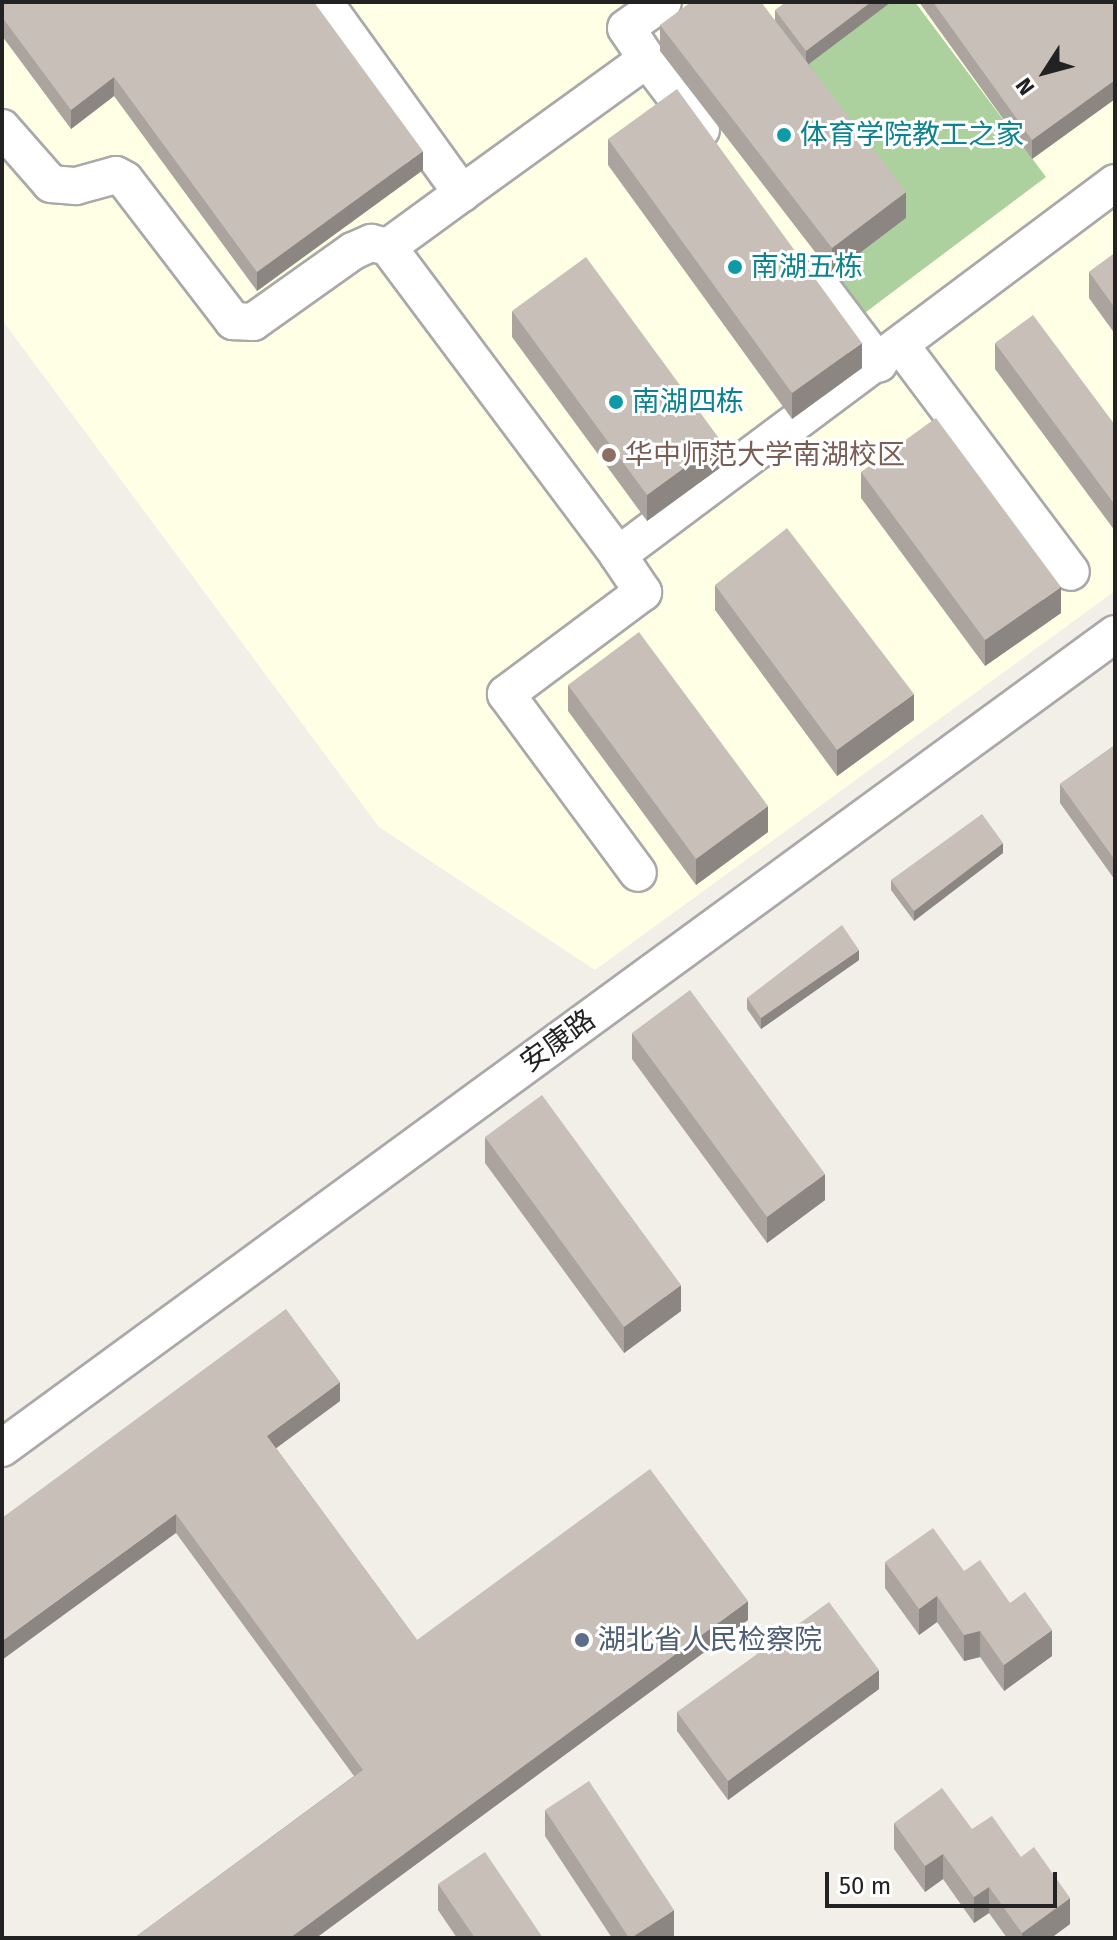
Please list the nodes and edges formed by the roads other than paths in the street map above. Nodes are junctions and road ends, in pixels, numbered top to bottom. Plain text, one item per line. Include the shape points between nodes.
1 (324, 2) edge
2 (663, 2) edge
3 (647, 59) junction
4 (2, 128) edge
5 (725, 161) edge
6 (1115, 183) edge
7 (462, 193) junction
8 (388, 247) junction
9 (792, 250) edge
10 (890, 356) junction
11 (618, 555) junction
12 (1071, 572) dead end
13 (1115, 634) edge
14 (638, 873) dead end
15 (2, 1448) edge

1 - 7 street
2 - 3 street via 626,28
3 - 5 street
3 - 7 street
4 - 8 street via 51,184 76,186 116,175 125,180 233,321 253,322 353,251 371,243
6 - 10 street
7 - 8 street
8 - 11 street
9 - 10 street
10 - 11 street
10 - 12 street
11 - 14 street via 643,592 506,694
13 - 15 street, 安康路

